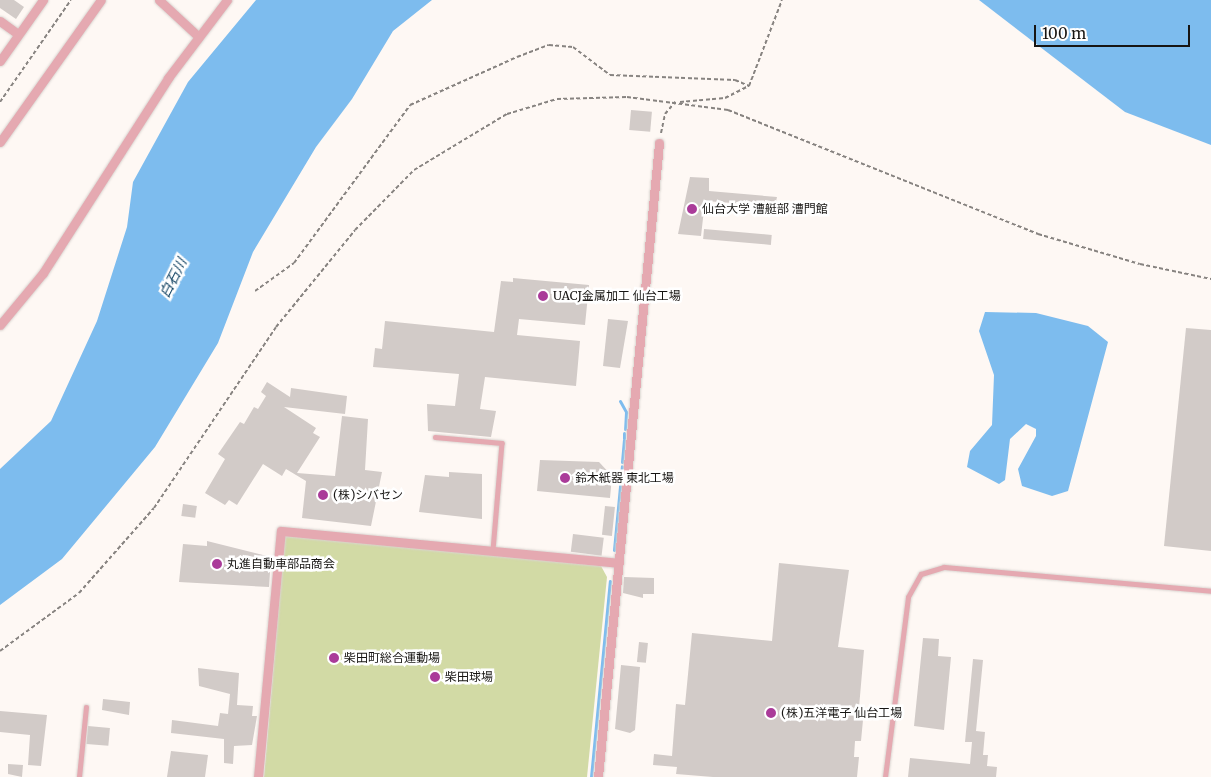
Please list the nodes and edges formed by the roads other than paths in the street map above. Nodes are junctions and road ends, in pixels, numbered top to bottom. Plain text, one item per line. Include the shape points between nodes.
1 (43, 0) edge
2 (101, 0) edge
3 (159, 0) edge
4 (227, 0) edge
5 (0, 21) edge
6 (18, 34) junction
7 (199, 37) junction
8 (0, 61) edge
9 (0, 142) edge
10 (659, 143) road end
11 (0, 325) edge
12 (434, 437) dead end
13 (493, 551) junction
14 (618, 563) junction
15 (1211, 591) edge
16 (86, 707) dead end
17 (79, 777) edge
18 (258, 777) edge
19 (598, 777) edge
20 (885, 777) edge

1 - 6 street
2 - 9 street
3 - 7 street
4 - 7 street
5 - 6 street
6 - 8 street
7 - 11 street via 64,244 18,308
10 - 14 street
12 - 13 lane via 502,443
13 - 14 street
13 - 18 street via 281,530
14 - 19 street
15 - 20 lane via 944,568 921,574 908,597
16 - 17 lane

